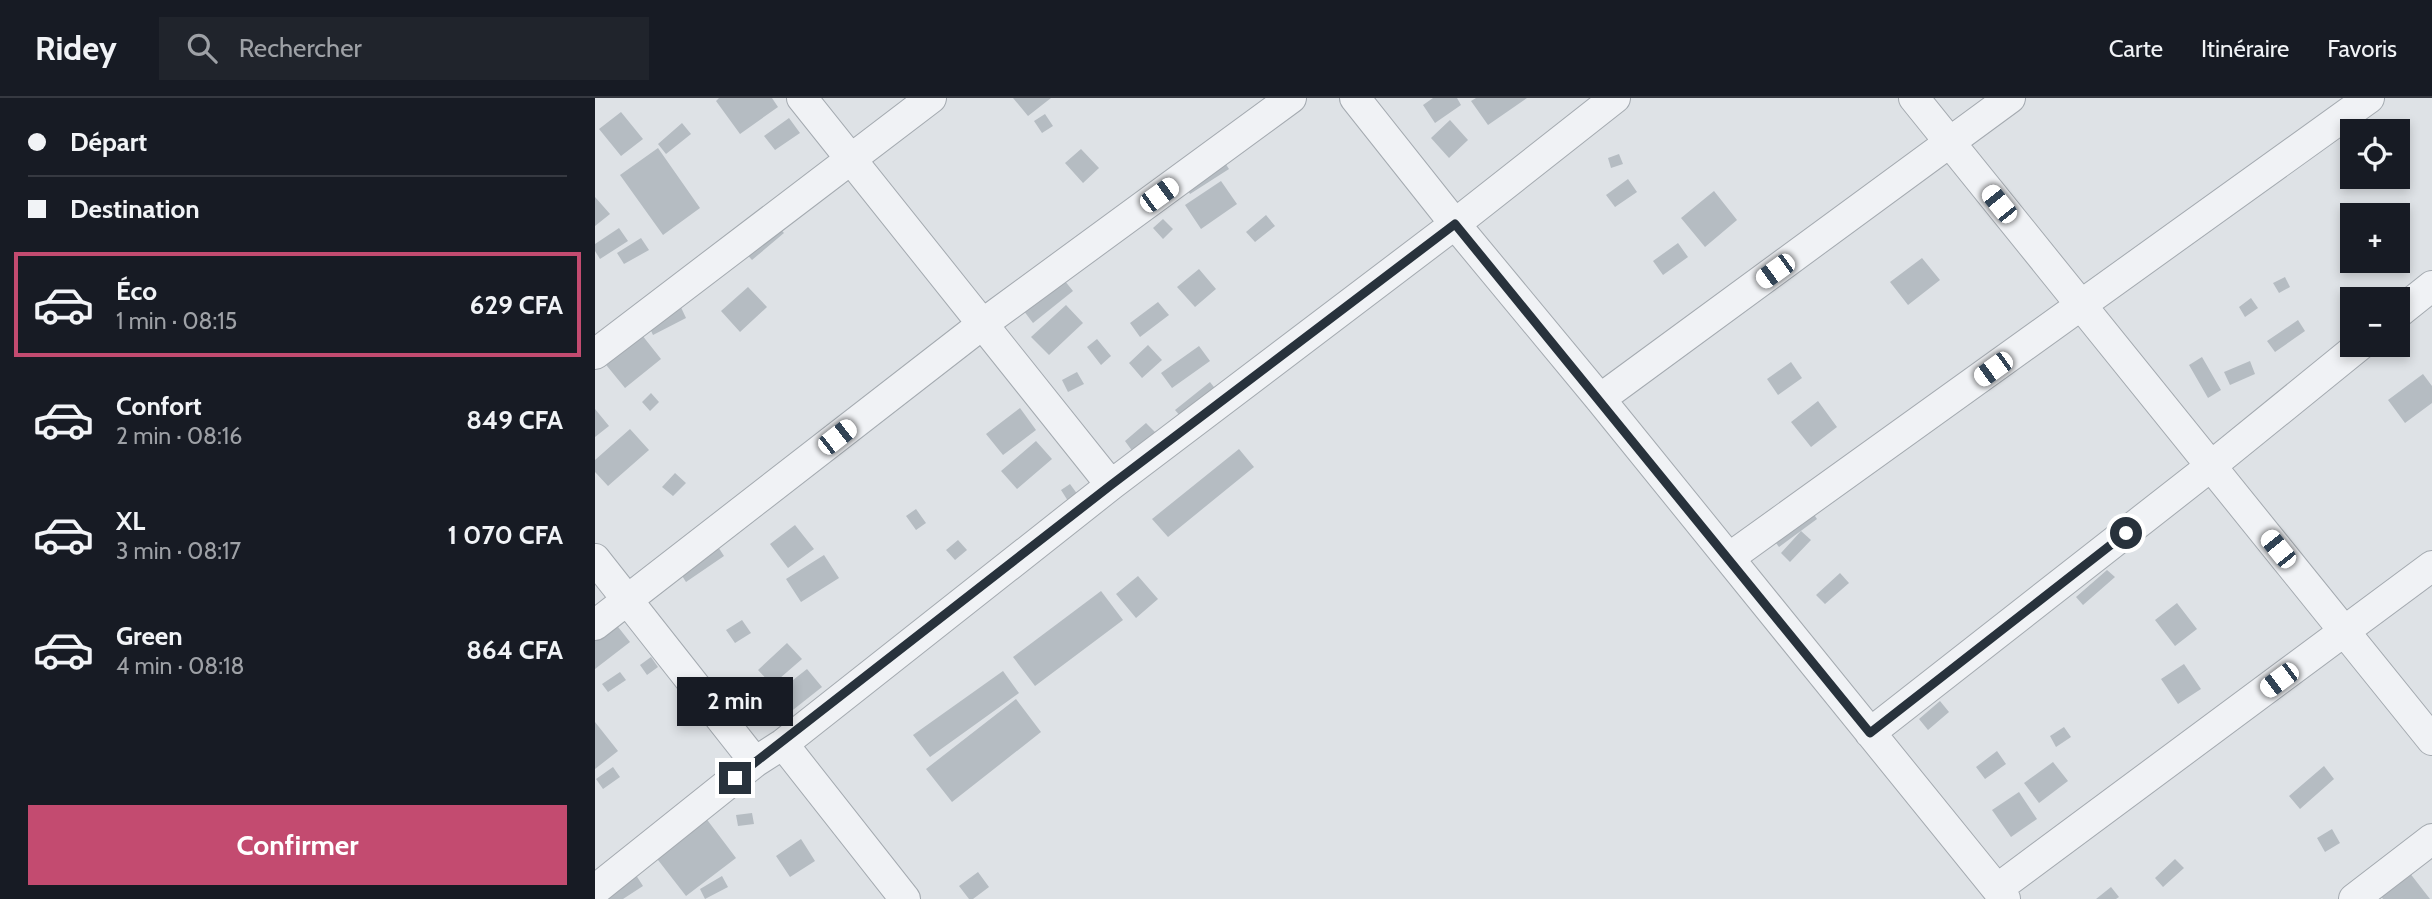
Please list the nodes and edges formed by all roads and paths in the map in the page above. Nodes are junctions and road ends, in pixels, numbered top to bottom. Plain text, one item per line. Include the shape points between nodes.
1 (802, 98) edge
2 (931, 98) edge
3 (1291, 98) edge
4 (1355, 98) edge
5 (1615, 98) edge
6 (1914, 98) edge
7 (2010, 98) edge
8 (2369, 98) edge
9 (1950, 142) junction
10 (851, 160) junction
11 (1455, 224) junction
12 (2432, 286) edge
13 (2410, 304) edge
14 (2081, 305) junction
15 (984, 323) junction
16 (595, 354) edge
17 (2345, 357) edge
18 (1600, 399) junction
19 (2211, 466) junction
20 (1111, 485) junction
21 (1729, 558) junction
22 (595, 559) edge
23 (2432, 566) edge
24 (627, 600) junction
25 (595, 625) edge
26 (2344, 631) junction
27 (1870, 733) junction
28 (2432, 740) edge
29 (782, 744) junction
30 (755, 762) junction
31 (2432, 838) edge
32 (595, 890) edge
33 (2001, 894) edge
34 (905, 899) edge
35 (2354, 899) edge

1 - 10 street
2 - 10 street
3 - 15 street
4 - 11 street
5 - 11 street
6 - 9 street
7 - 9 street
8 - 14 street
9 - 14 street
9 - 18 street
10 - 15 street
10 - 16 street
11 - 18 street
11 - 20 street
12 - 13 street
14 - 19 street
14 - 21 street
15 - 20 street
15 - 24 street
17 - 19 street
18 - 21 street
19 - 26 street
19 - 27 street
20 - 29 street
21 - 27 street
22 - 24 street
23 - 26 street
24 - 25 street
24 - 30 street
26 - 28 street
26 - 33 street
27 - 33 street
29 - 30 street
29 - 34 street
30 - 32 street
31 - 35 street

